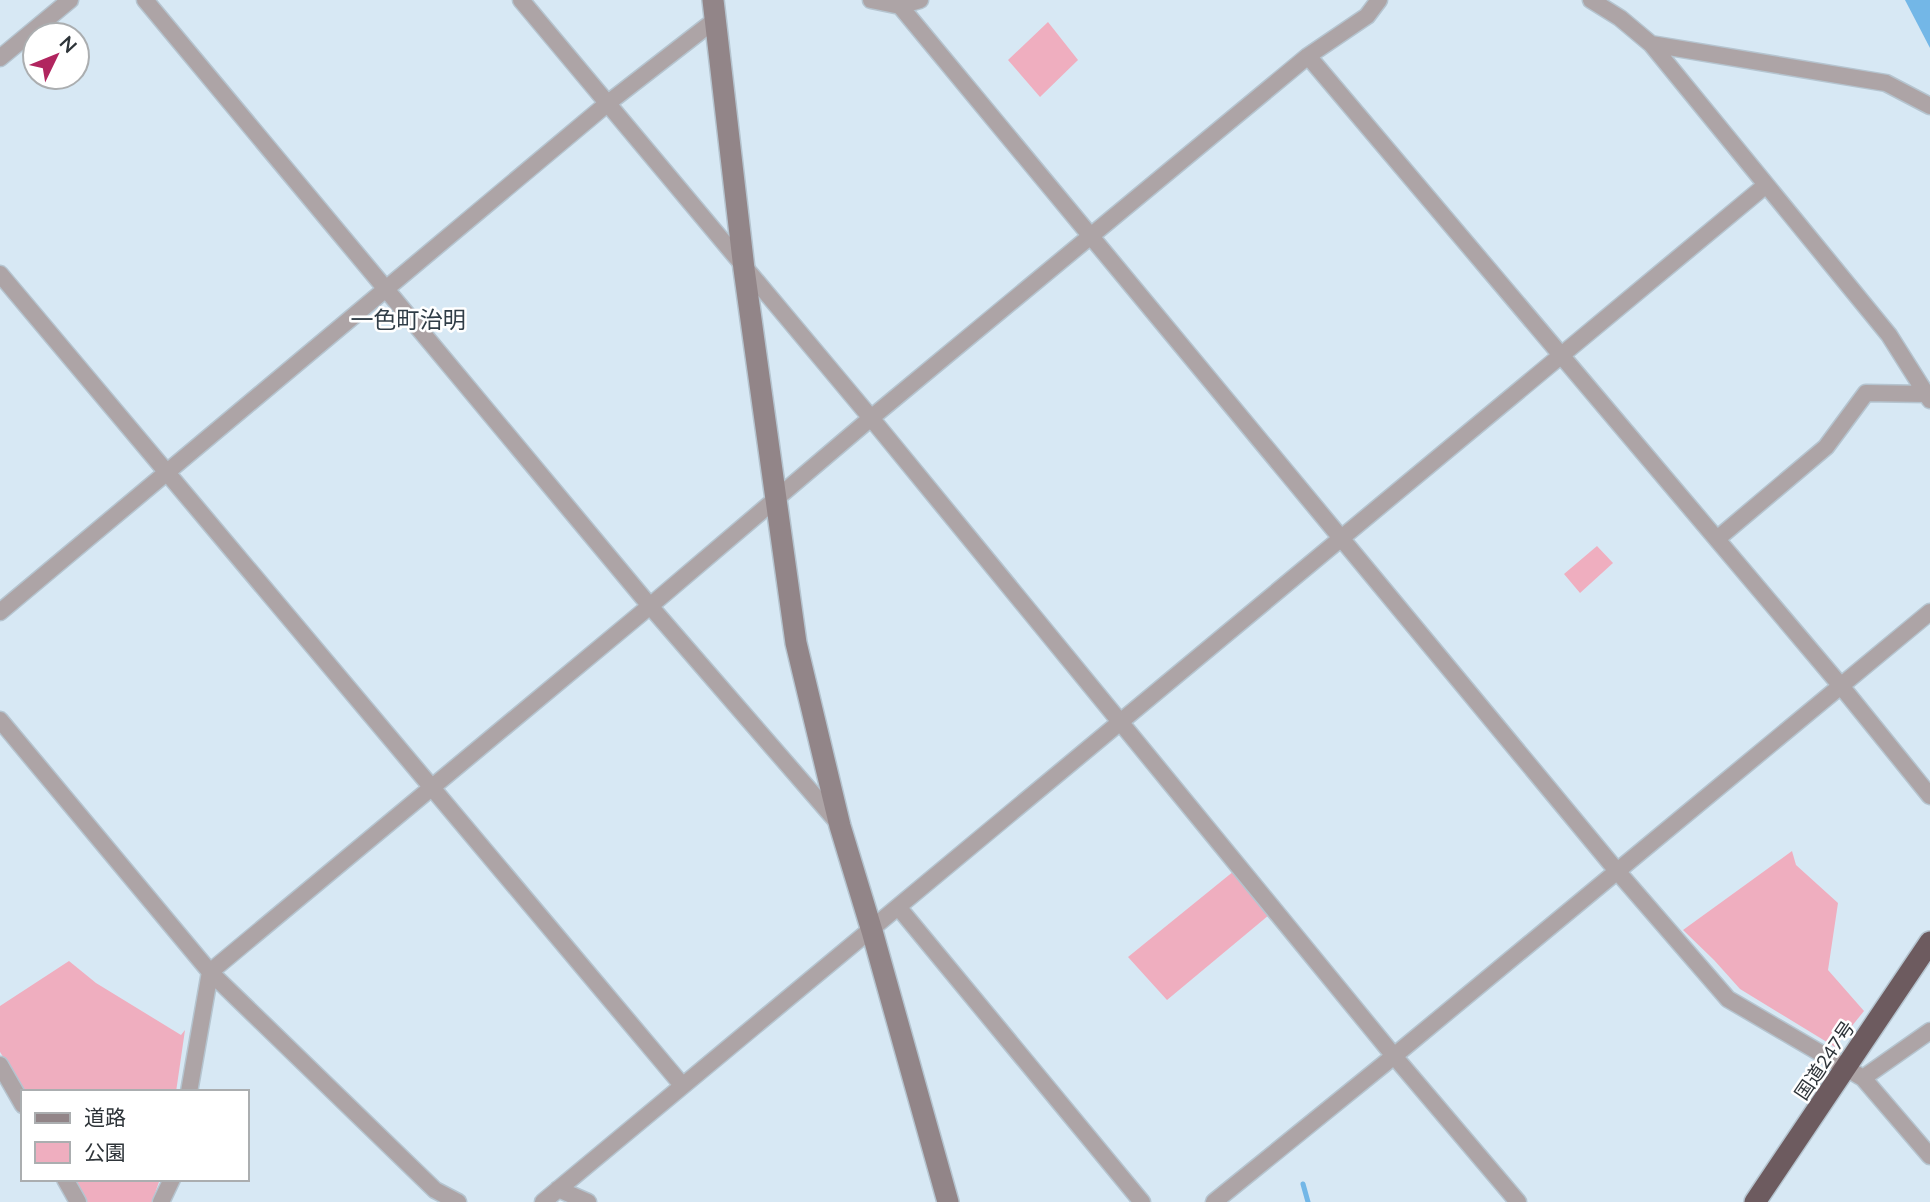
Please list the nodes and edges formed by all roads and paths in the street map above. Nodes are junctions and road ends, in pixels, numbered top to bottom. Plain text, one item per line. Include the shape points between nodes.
1 (70, 0) edge
2 (145, 0) edge
3 (521, 0) edge
4 (871, 0) edge
5 (920, 0) edge
6 (1379, 0) edge
7 (1591, 0) edge
8 (900, 6) junction
9 (714, 10) edge
10 (1651, 44) junction
11 (1308, 57) junction
12 (0, 58) edge
13 (608, 103) junction
14 (1930, 106) edge
15 (1766, 185) junction
16 (1092, 238) junction
17 (744, 269) junction
18 (0, 274) edge
19 (386, 289) junction
20 (1563, 355) junction
21 (1928, 397) edge
22 (871, 418) junction
23 (166, 473) junction
24 (776, 500) junction
25 (1341, 538) junction
26 (1717, 539) junction
27 (650, 606) junction
28 (0, 612) edge
29 (1930, 612) edge
30 (1841, 686) junction
31 (0, 720) edge
32 (1120, 721) junction
33 (431, 787) junction
34 (1930, 796) edge
35 (840, 826) junction
36 (1617, 871) junction
37 (899, 908) junction
38 (872, 930) junction
39 (1930, 942) edge
40 (211, 972) junction
41 (1930, 1031) edge
42 (1394, 1056) junction
43 (0, 1065) edge
44 (1855, 1073) junction
45 (682, 1085) junction
46 (189, 1090) edge
47 (21, 1102) edge
48 (1930, 1156) edge
49 (66, 1181) edge
50 (171, 1181) edge
51 (558, 1189) junction
52 (78, 1202) edge
53 (161, 1202) edge
54 (458, 1202) edge
55 (543, 1202) edge
56 (588, 1202) edge
57 (948, 1202) edge
58 (1142, 1202) edge
59 (1214, 1202) edge
60 (1518, 1202) edge
61 (1755, 1202) edge

1 - 12 street
2 - 19 street
3 - 13 street
4 - 8 street
5 - 8 street
6 - 11 street via 1367,16
7 - 10 street
8 - 16 street
9 - 13 street
9 - 17 street
10 - 14 street via 1886,83
10 - 15 street
11 - 16 street
11 - 20 street
13 - 17 street
13 - 19 street
15 - 20 street
15 - 21 street via 1889,335
16 - 22 street
16 - 25 street
17 - 22 street
17 - 24 street
18 - 23 street
19 - 23 street
19 - 27 street
20 - 25 street
20 - 26 street
21 - 26 street via 1866,393 1826,447
22 - 24 street
22 - 32 street
23 - 28 street
23 - 33 street
24 - 27 street
24 - 35 street via 796,643
25 - 32 street
25 - 36 street
26 - 30 street
27 - 33 street
27 - 35 street
29 - 30 street
30 - 34 street
30 - 36 street
31 - 40 street
32 - 37 street
32 - 42 street
33 - 40 street
33 - 45 street
35 - 38 street
36 - 42 street
36 - 44 street via 1728,999
37 - 38 street
37 - 58 street
38 - 45 street
38 - 57 street
39 - 44 highway, 国道247号
40 - 46 street
40 - 54 street via 435,1190
41 - 44 street
42 - 59 street
42 - 60 street
43 - 47 street
44 - 48 street
44 - 61 highway, 国道247号
45 - 51 street
49 - 52 street
50 - 53 street
51 - 55 street
51 - 56 street

